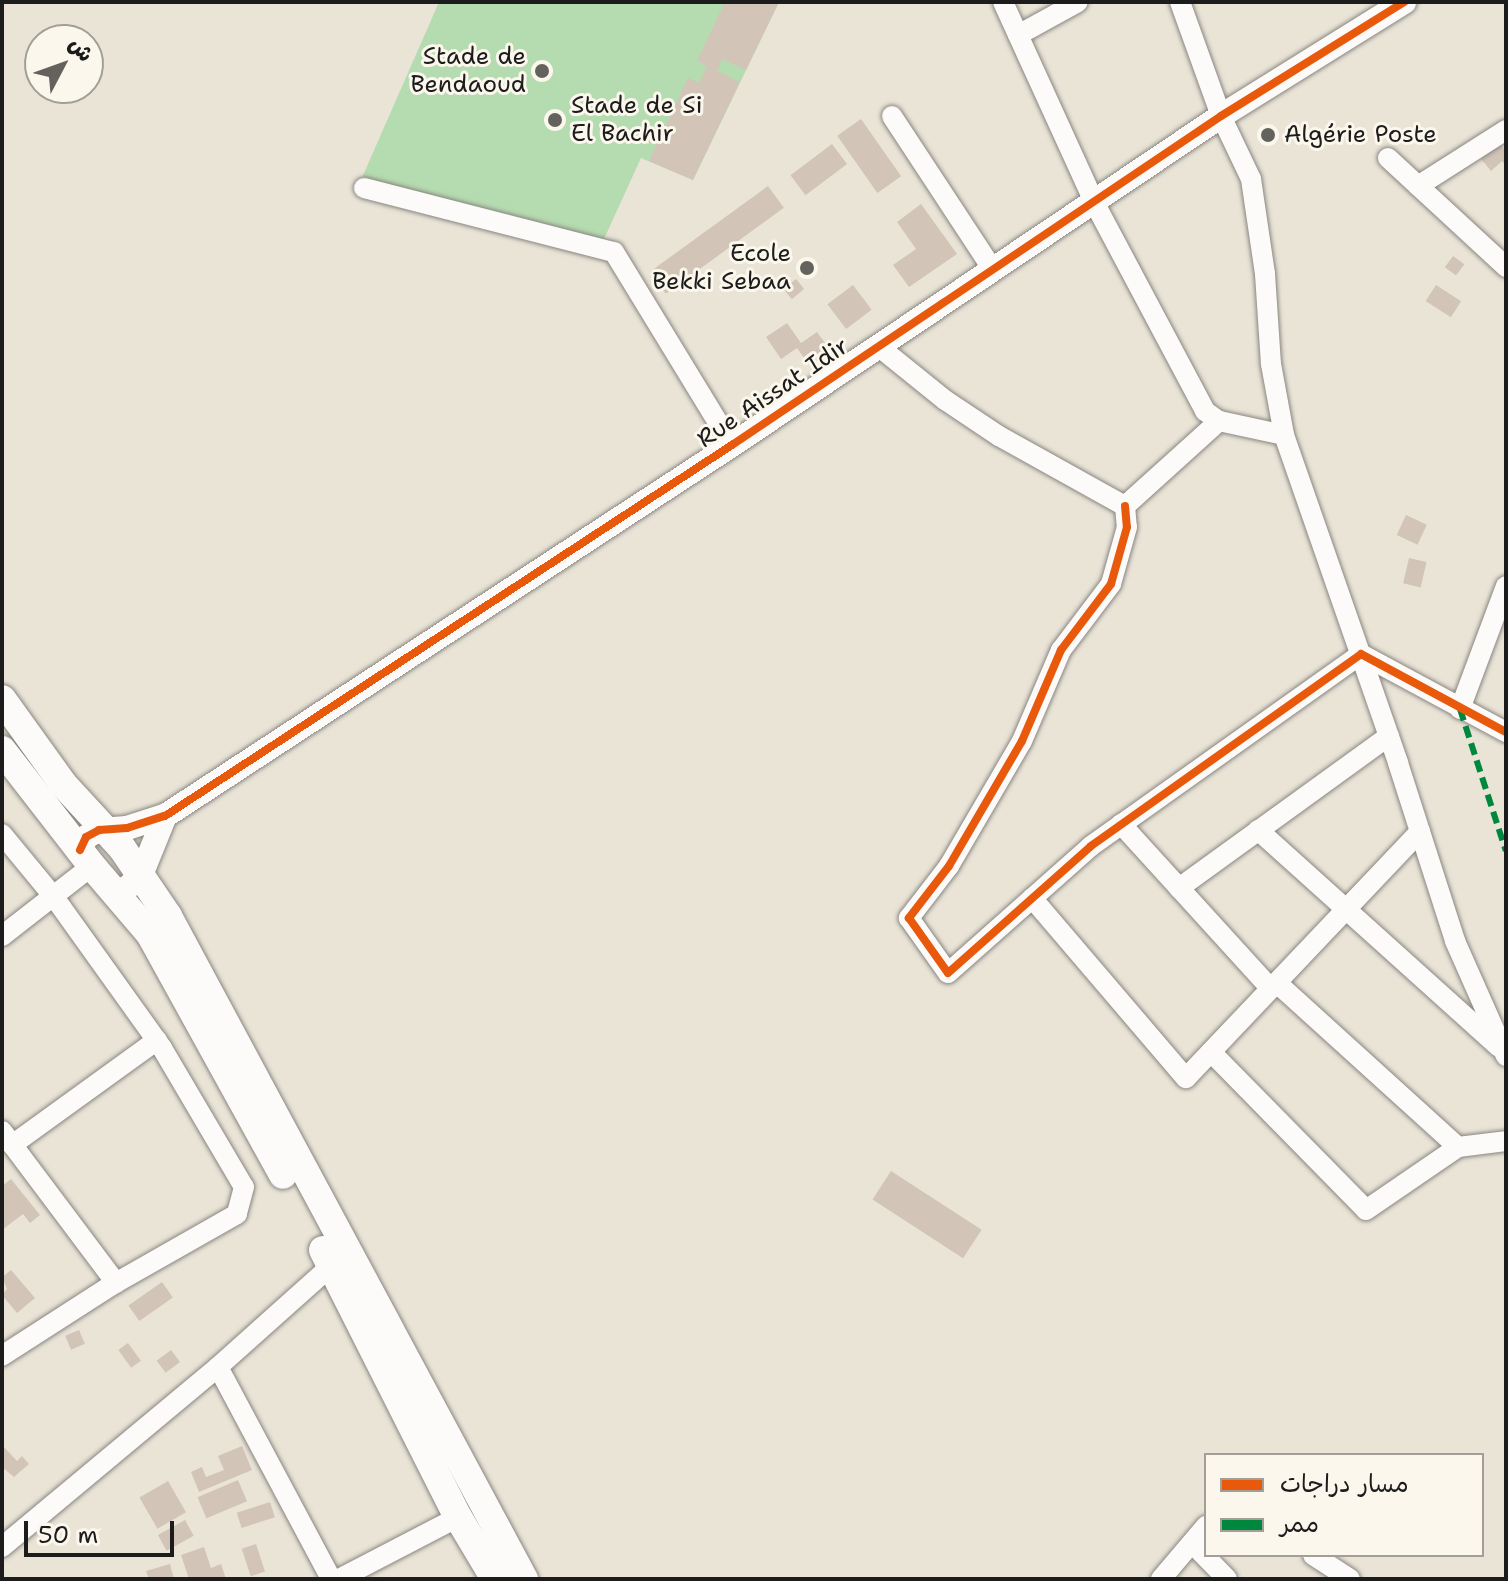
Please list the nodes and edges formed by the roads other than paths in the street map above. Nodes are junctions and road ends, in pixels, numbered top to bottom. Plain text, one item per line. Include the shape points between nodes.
1 (1003, 2) edge
2 (1078, 2) edge
3 (1180, 2) edge
4 (1404, 2) edge
5 (1018, 35) junction
6 (892, 116) dead end
7 (1221, 116) junction
8 (1506, 130) edge
9 (1388, 158) dead end
10 (1418, 186) junction
11 (364, 188) dead end
12 (1094, 202) junction
13 (1506, 267) edge
14 (993, 270) junction
15 (878, 346) junction
16 (1219, 421) junction
17 (1284, 435) junction
18 (732, 445) junction
19 (1125, 506) junction
20 (1506, 586) edge
21 (1361, 654) junction
22 (2, 699) edge
23 (1460, 709) junction
24 (1506, 732) edge
25 (1389, 736) junction
26 (2, 750) edge
27 (165, 816) junction
28 (1121, 824) junction
29 (104, 829) junction
30 (1258, 830) junction
31 (1420, 831) junction
32 (2, 834) edge
33 (86, 858) junction
34 (141, 875) junction
35 (1179, 888) junction
36 (114, 891) junction
37 (54, 897) junction
38 (1032, 898) junction
39 (1345, 911) junction
40 (2, 936) edge
41 (1274, 986) junction
42 (157, 1040) junction
43 (1211, 1052) junction
44 (1505, 1054) edge
45 (7, 1138) edge
46 (1506, 1141) edge
47 (1458, 1147) junction
48 (339, 1259) junction
49 (116, 1283) junction
50 (2, 1356) edge
51 (218, 1367) junction
52 (458, 1517) junction
53 (1204, 1528) edge
54 (1192, 1543) junction
55 (2, 1547) edge
56 (1204, 1555) edge
57 (1206, 1557) edge
58 (1316, 1557) edge
59 (331, 1579) edge
60 (339, 1579) edge
61 (495, 1579) edge
62 (524, 1579) edge
63 (1161, 1579) edge
64 (1227, 1579) edge
65 (1350, 1579) edge

1 - 5 street
2 - 5 street
3 - 7 street
4 - 7 street, Rue Aissat Idir
5 - 12 street
6 - 14 street
7 - 12 street, Rue Aissat Idir
7 - 17 street via 1251,179
8 - 10 street
9 - 10 street
10 - 13 street
11 - 18 street via 614,252
12 - 14 street, Rue Aissat Idir
12 - 16 street via 1205,411
14 - 15 street, Rue Aissat Idir
15 - 18 street, Rue Aissat Idir
15 - 19 street via 999,436
16 - 17 street
16 - 19 street
17 - 21 street
18 - 27 street, Rue Aissat Idir
19 - 38 street via 1127,527 1111,584 1061,650 1022,741 949,866 909,918 948,973
20 - 23 street
21 - 23 street
21 - 25 street
21 - 28 street
22 - 29 main road via 58,777
23 - 24 street
25 - 30 street
25 - 31 street
26 - 33 main road
27 - 29 street, Rue Aissat Idir
27 - 34 street
28 - 35 street
28 - 38 street
29 - 33 street via 86,837
29 - 34 main road
30 - 35 street
30 - 39 street
31 - 39 street
31 - 44 street via 1455,941
32 - 37 street
33 - 36 main road
33 - 37 street
34 - 36 street via 127,888
34 - 48 main road via 186,947
35 - 41 street
36 - 48 main road via 160,948
37 - 40 street
37 - 42 street
38 - 43 street via 1186,1078
39 - 41 street
39 - 44 street
41 - 43 street
41 - 47 street
42 - 45 street
42 - 49 street via 244,1187 237,1214
43 - 47 street via 1366,1210
45 - 49 street
46 - 47 street
48 - 51 street
48 - 52 main road
48 - 62 main road
49 - 50 street
51 - 55 street
51 - 59 street
52 - 60 street
52 - 61 main road
53 - 54 street
54 - 56 street
54 - 63 street
57 - 64 street
58 - 65 street

